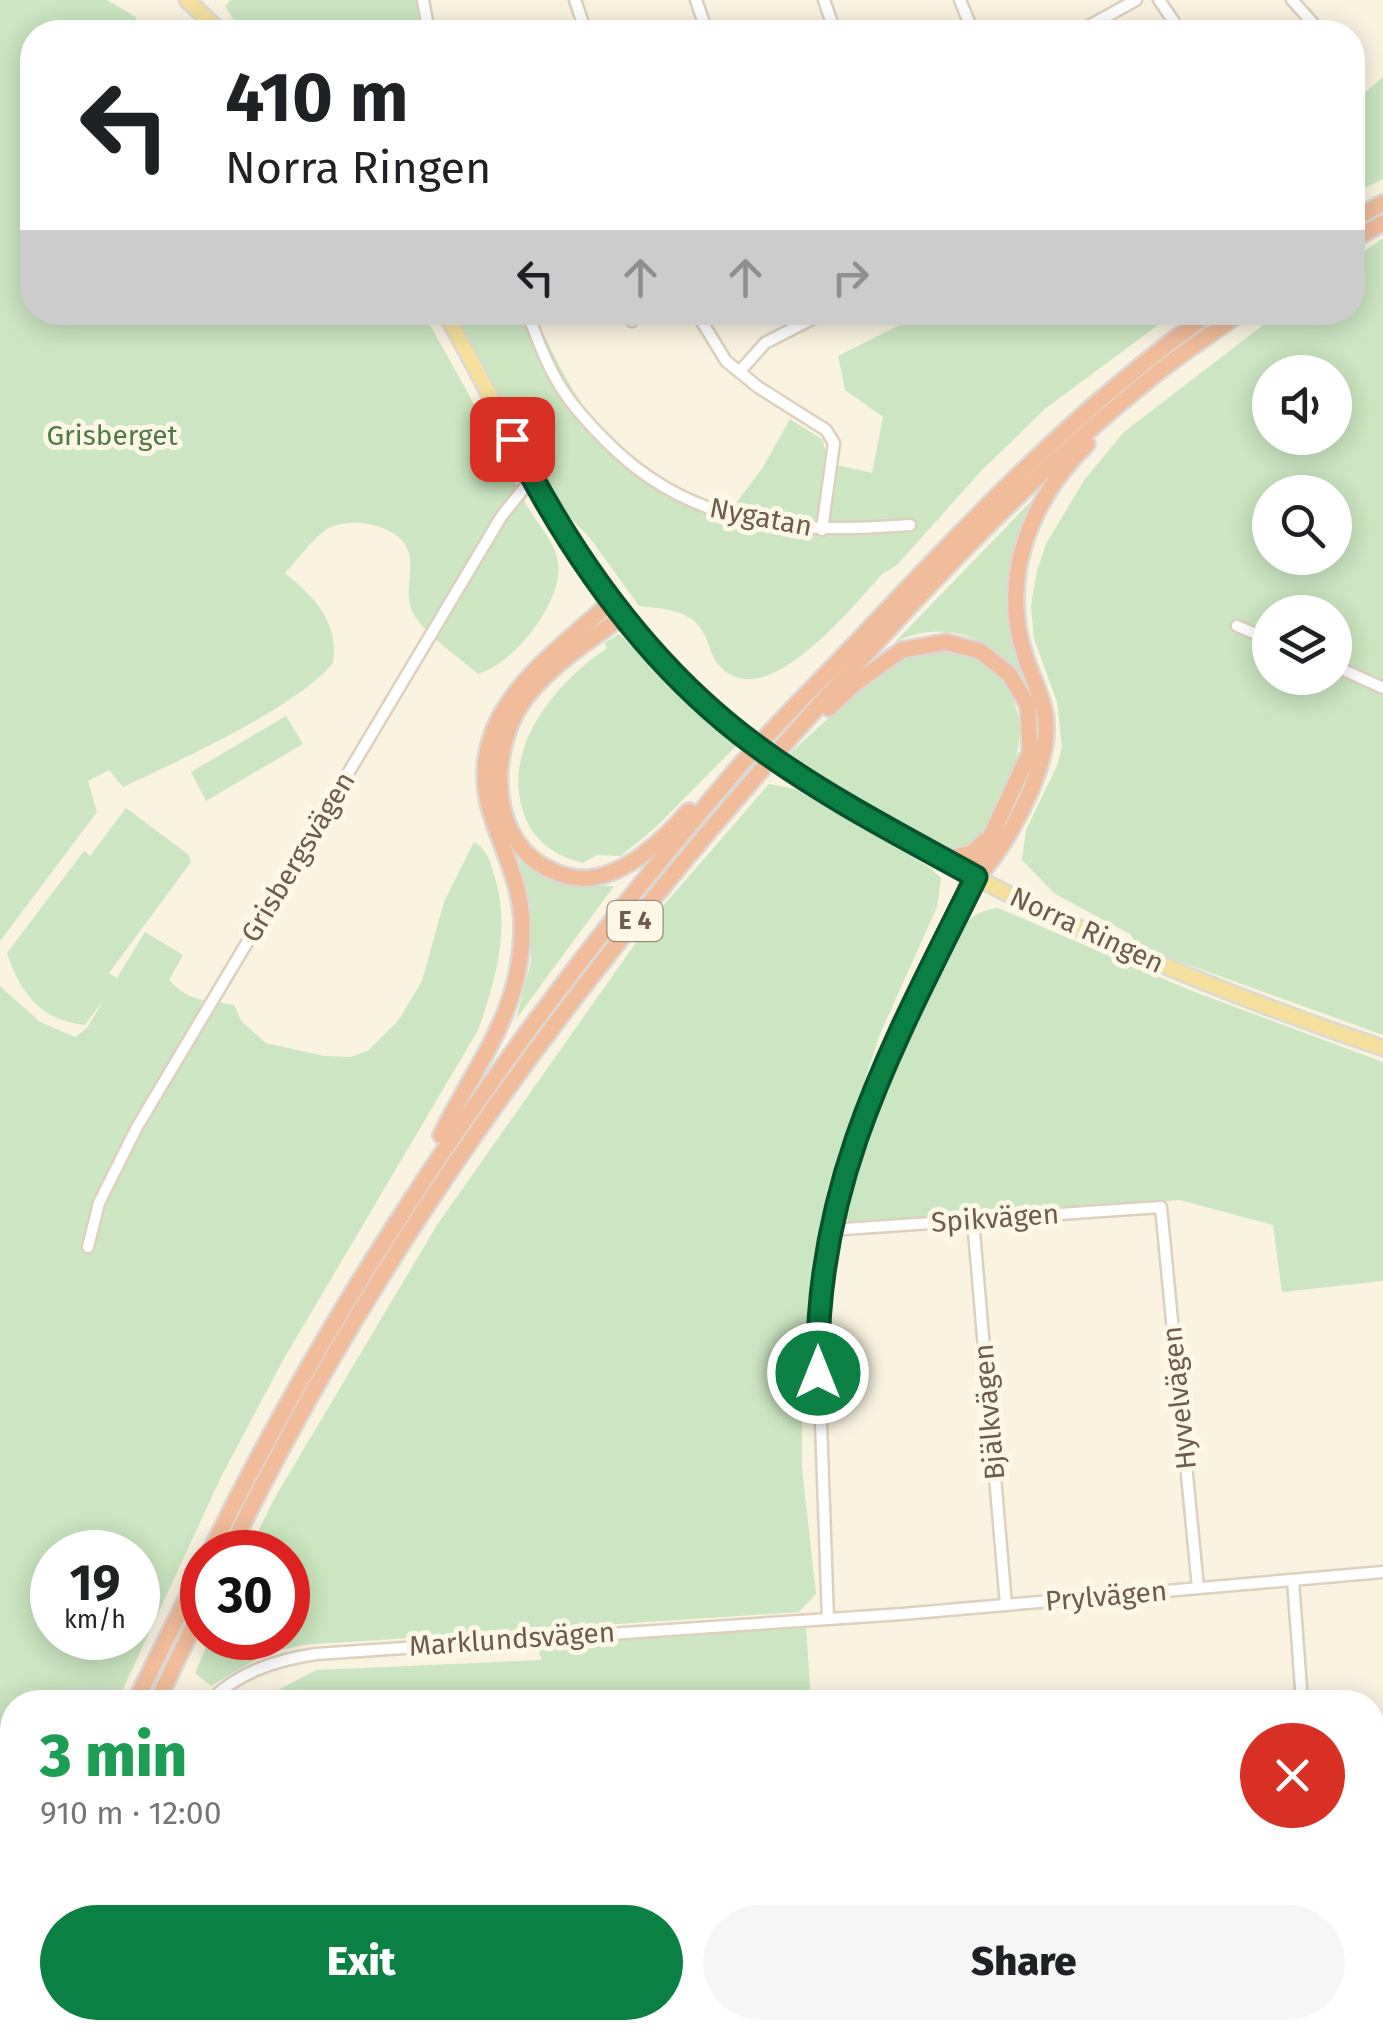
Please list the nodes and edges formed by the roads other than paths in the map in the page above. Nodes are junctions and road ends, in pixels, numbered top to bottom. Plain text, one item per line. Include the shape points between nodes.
1 (1136, 0) edge
2 (1292, 0) edge
3 (1100, 20) edge
4 (1310, 20) edge
5 (451, 325) edge
6 (532, 325) edge
7 (704, 325) edge
8 (800, 325) edge
9 (1194, 325) edge
10 (1224, 325) edge
11 (740, 370) junction
12 (1153, 377) junction
13 (532, 478) junction
14 (910, 525) dead end
15 (822, 530) junction
16 (612, 601) junction
17 (623, 616) junction
18 (1236, 626) dead end
19 (1252, 633) edge
20 (1352, 674) edge
21 (1383, 688) edge
22 (790, 738) junction
23 (737, 769) junction
24 (988, 840) junction
25 (944, 859) junction
26 (976, 877) junction
27 (1383, 1048) edge
28 (418, 1184) junction
29 (1161, 1207) joint
30 (973, 1220) junction
31 (830, 1230) junction
32 (88, 1247) dead end
33 (221, 1530) edge
34 (240, 1530) edge
35 (1383, 1572) edge
36 (1292, 1580) junction
37 (1198, 1588) junction
38 (1006, 1604) junction
39 (180, 1611) edge
40 (828, 1618) junction
41 (180, 1654) edge
42 (141, 1690) edge
43 (163, 1690) edge
44 (225, 1690) edge
45 (1301, 1690) edge

1 - 3 street
2 - 4 street
5 - 13 main road, Norra Ringen
6 - 15 street, Nygatan via 561,388 628,463 714,511
7 - 11 street
8 - 11 street via 765,343
9 - 23 highway, E 4 via 1094,403 980,511
10 - 12 highway, E 4
11 - 15 street via 826,430 834,444
12 - 22 highway, E 4 via 1033,481
12 - 26 highway, E 4 via 1078,454 1029,526 1015,616 1046,727 1039,768 994,860
13 - 16 main road, Norra Ringen
13 - 32 street, Grisbergsvägen via 501,517 137,1127 99,1203
14 - 15 street, Nygatan
16 - 17 main road, Norra Ringen
16 - 28 highway, E 4 via 534,667 492,733 489,808 516,883 522,922 518,974 500,1030
17 - 23 highway, E 4 via 542,680 512,722 499,785 508,825 525,854 559,874 589,878 629,864
17 - 25 main road, Norra Ringen, bridge via 738,731 796,773
18 - 19 street
20 - 21 street
22 - 24 highway, E 4 via 902,650 946,642 980,651 1009,674 1028,705 1030,752
22 - 34 highway, E 4 via 614,946 476,1131 348,1331
23 - 28 highway, E 4 via 596,938
24 - 25 highway via 972,853
24 - 26 highway, E 4
25 - 26 main road, Norra Ringen
26 - 27 main road, Norra Ringen via 1206,984
26 - 31 street via 864,1112
28 - 33 highway, E 4 via 261,1448
29 - 30 street, Spikvägen
29 - 37 street, Hyvelvägen
30 - 31 street, Spikvägen
30 - 38 street, Bjälkvägen
31 - 40 street via 818,1338
35 - 36 street, Prylvägen
36 - 37 street, Prylvägen
36 - 45 street
37 - 38 street, Prylvägen
38 - 40 street, Prylvägen
39 - 42 highway
40 - 44 street, Marklundsvägen via 316,1654 280,1659
41 - 43 highway

